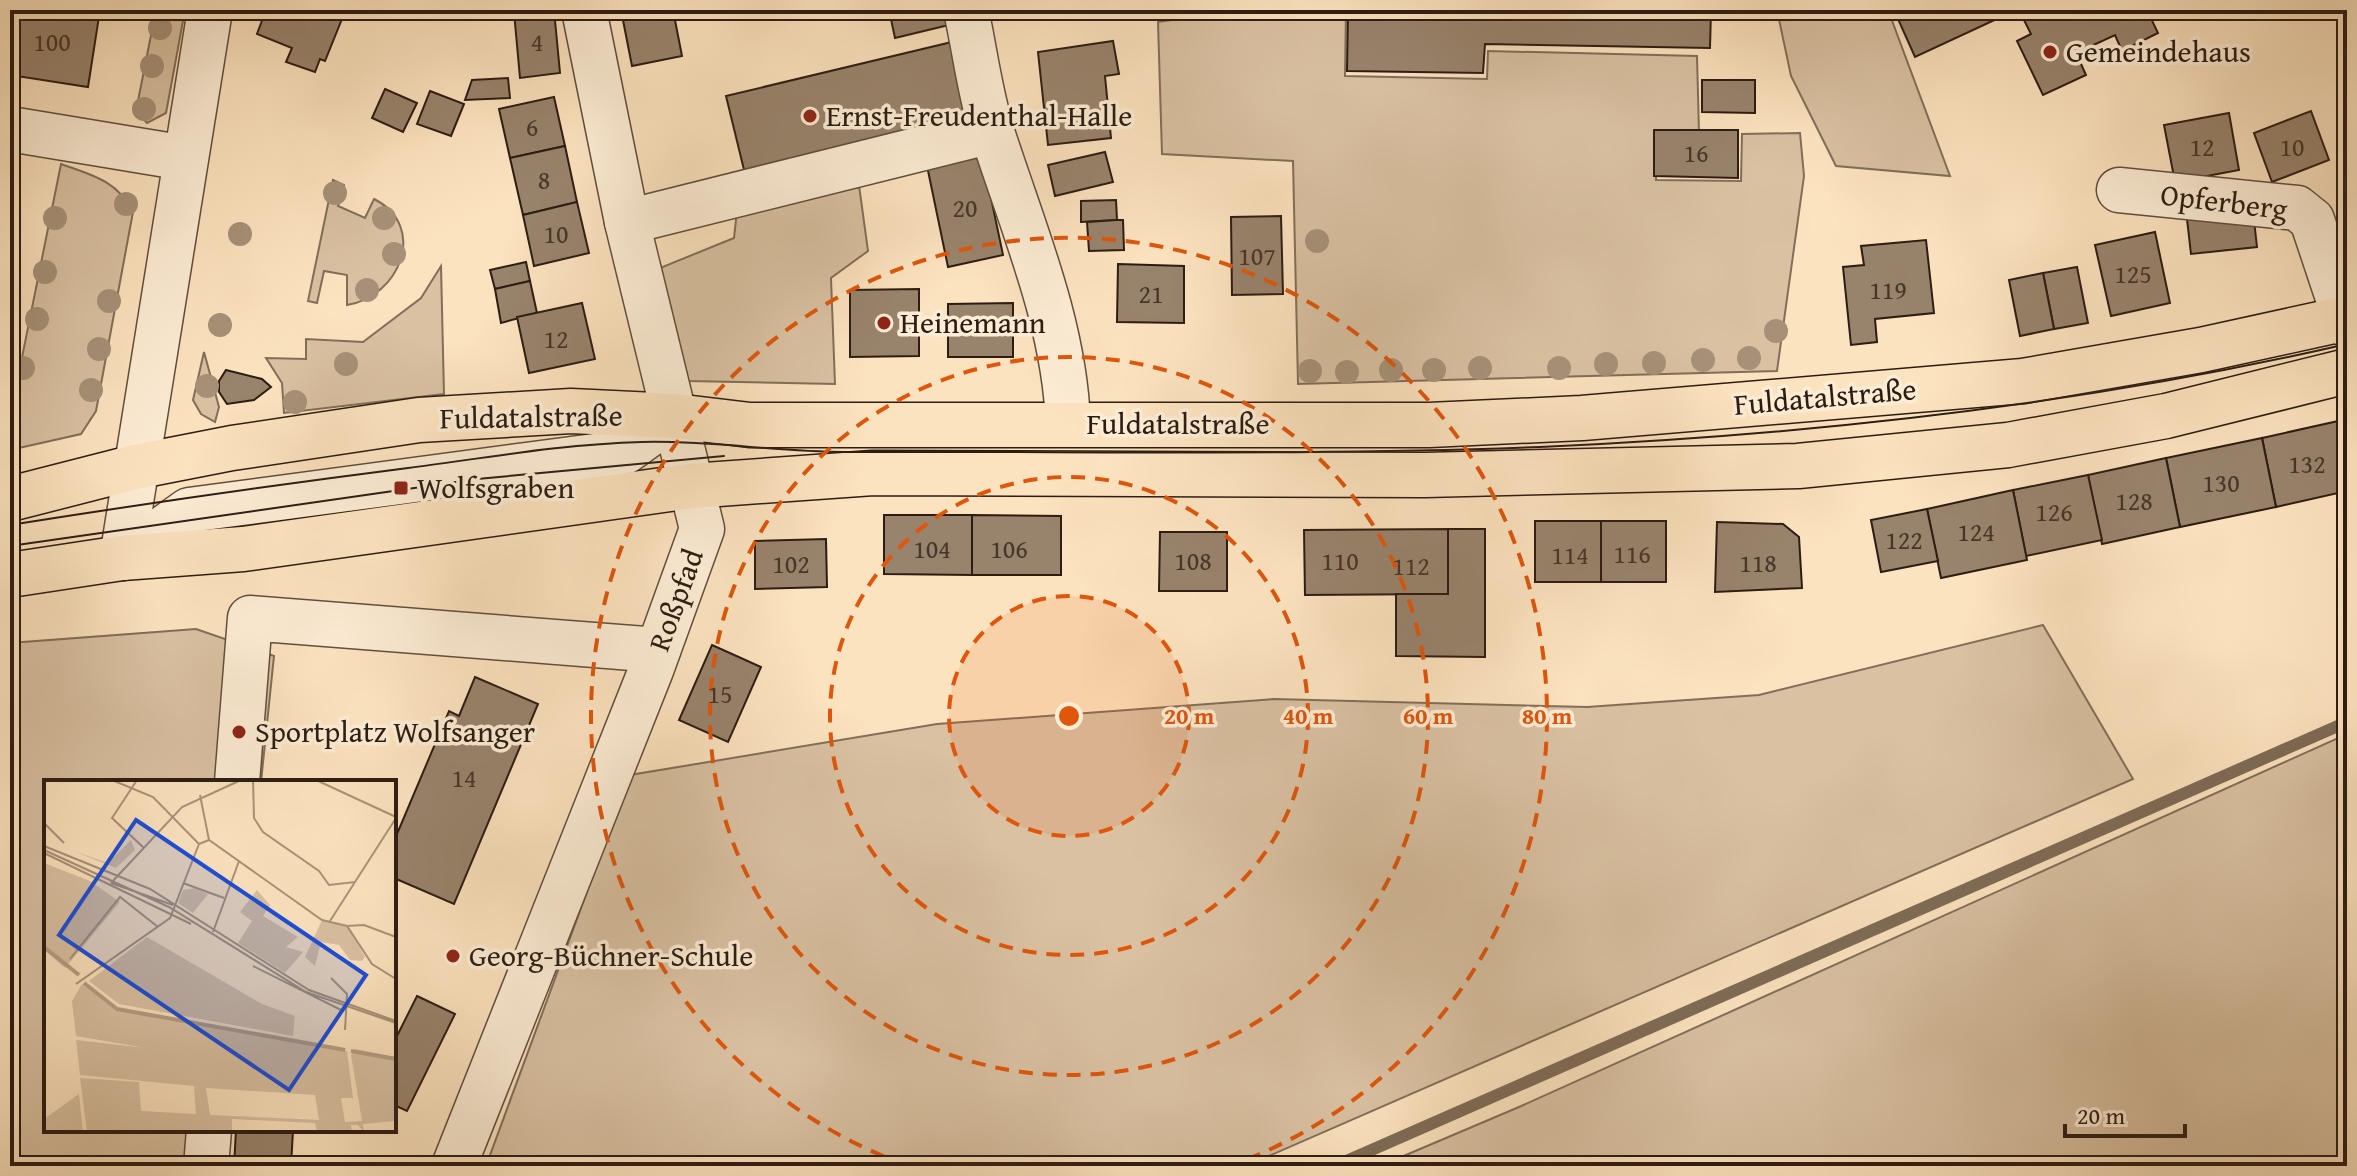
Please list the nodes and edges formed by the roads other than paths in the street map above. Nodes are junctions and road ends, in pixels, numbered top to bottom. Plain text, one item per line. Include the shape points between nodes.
1 (210, 10) edge
2 (584, 10) edge
3 (966, 10) edge
4 (10, 129) edge
5 (992, 131) junction
6 (185, 158) junction
7 (2119, 190) dead end
8 (627, 222) junction
9 (2346, 321) edge
10 (2347, 371) edge
11 (675, 416) junction
12 (1068, 424) junction
13 (625, 452) junction
14 (135, 467) junction
15 (691, 486) junction
16 (10, 499) edge
17 (189, 510) junction
18 (122, 558) junction
19 (10, 575) edge
20 (658, 650) junction
21 (237, 780) edge
22 (209, 1132) edge
23 (206, 1166) edge
24 (454, 1166) edge

1 - 6 street
2 - 8 street, Roßpfad
3 - 5 street
4 - 6 street
5 - 8 street
5 - 12 street via 1036,261 1067,393
6 - 14 street
7 - 9 street, Opferberg via 2297,208 2312,220
8 - 11 street, Roßpfad
9 - 12 main road, Fuldatalstraße via 2023,381 1597,417 1415,425
10 - 15 main road, Fuldatalstraße via 2166,416 2008,445 1798,466 1425,475 873,473
11 - 12 main road, Fuldatalstraße via 750,425
11 - 13 street
11 - 14 main road, Fuldatalstraße via 571,411 419,420
11 - 15 street, Roßpfad
13 - 15 street
13 - 17 street
14 - 16 main road, Fuldatalstraße
14 - 17 street
14 - 18 street
15 - 18 main road, Fuldatalstraße via 243,549
15 - 20 street, Roßpfad via 702,529
17 - 18 street
18 - 19 main road, Fuldatalstraße
20 - 21 street via 250,618
20 - 24 street, Roßpfad
22 - 23 street

